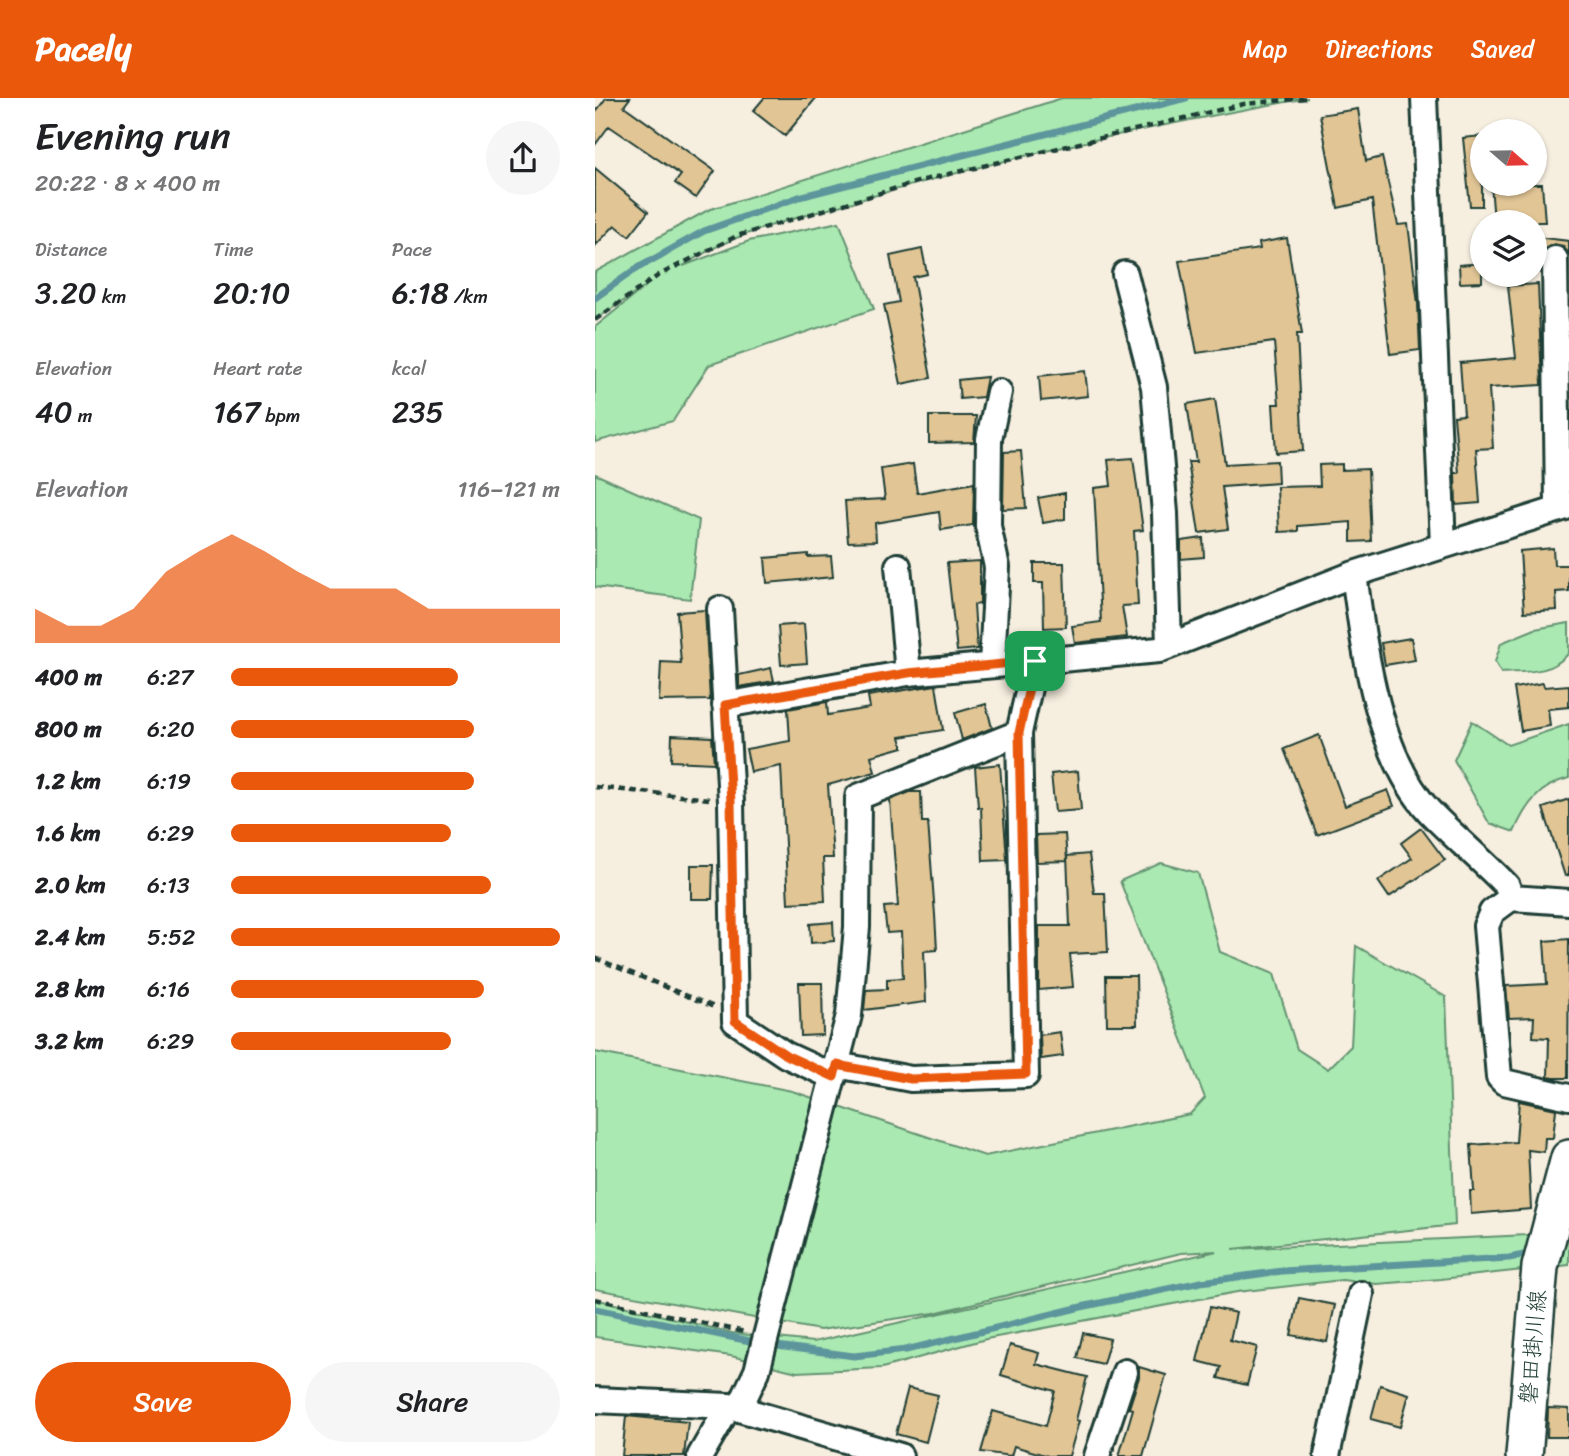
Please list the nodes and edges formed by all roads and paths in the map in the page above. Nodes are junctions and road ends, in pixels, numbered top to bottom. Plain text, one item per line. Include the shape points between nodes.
1 (1307, 98) edge
2 (1424, 98) edge
3 (1555, 259) dead end
4 (1125, 274) dead end
5 (595, 320) edge
6 (999, 392) dead end
7 (1564, 507) edge
8 (1443, 545) junction
9 (898, 566) dead end
10 (1353, 574) junction
11 (720, 609) dead end
12 (1169, 646) junction
13 (1035, 661) junction
14 (992, 665) junction
15 (908, 673) junction
16 (725, 705) junction
17 (1019, 733) junction
18 (595, 787) edge
19 (731, 802) junction
20 (1511, 898) junction
21 (1569, 902) edge
22 (595, 958) edge
23 (735, 1021) junction
24 (836, 1071) junction
25 (1569, 1097) edge
26 (1569, 1158) edge
27 (1361, 1294) dead end
28 (595, 1299) edge
29 (767, 1337) junction
30 (1125, 1372) dead end
31 (595, 1400) edge
32 (734, 1408) junction
33 (700, 1456) edge
34 (900, 1456) edge
35 (1097, 1456) edge
36 (1327, 1456) edge
37 (1524, 1456) edge

1 - 5 path via 1244,104 924,180 737,236 659,275
2 - 8 street
3 - 7 street
4 - 12 street via 1154,387 1165,513
6 - 14 street via 989,439 988,526 997,567
7 - 8 street
8 - 10 street
9 - 15 street
10 - 12 street
10 - 20 street via 1369,681 1404,777 1428,810 1507,886
11 - 16 street
12 - 13 street
13 - 14 street
13 - 17 street
14 - 15 street
15 - 16 street
16 - 19 street
17 - 24 street via 858,797 857,927 849,1015
17 - 24 street via 1026,1074 911,1079
18 - 19 path
19 - 23 street
20 - 21 street
20 - 25 street via 1492,912 1486,926 1499,1077
22 - 23 path via 689,994
23 - 24 street via 786,1055
24 - 29 street
26 - 37 main road, 磐田掛川線 via 1540,1267
27 - 36 street
28 - 29 path
29 - 32 street via 757,1371
30 - 35 street
31 - 32 street
32 - 33 street
32 - 34 street

